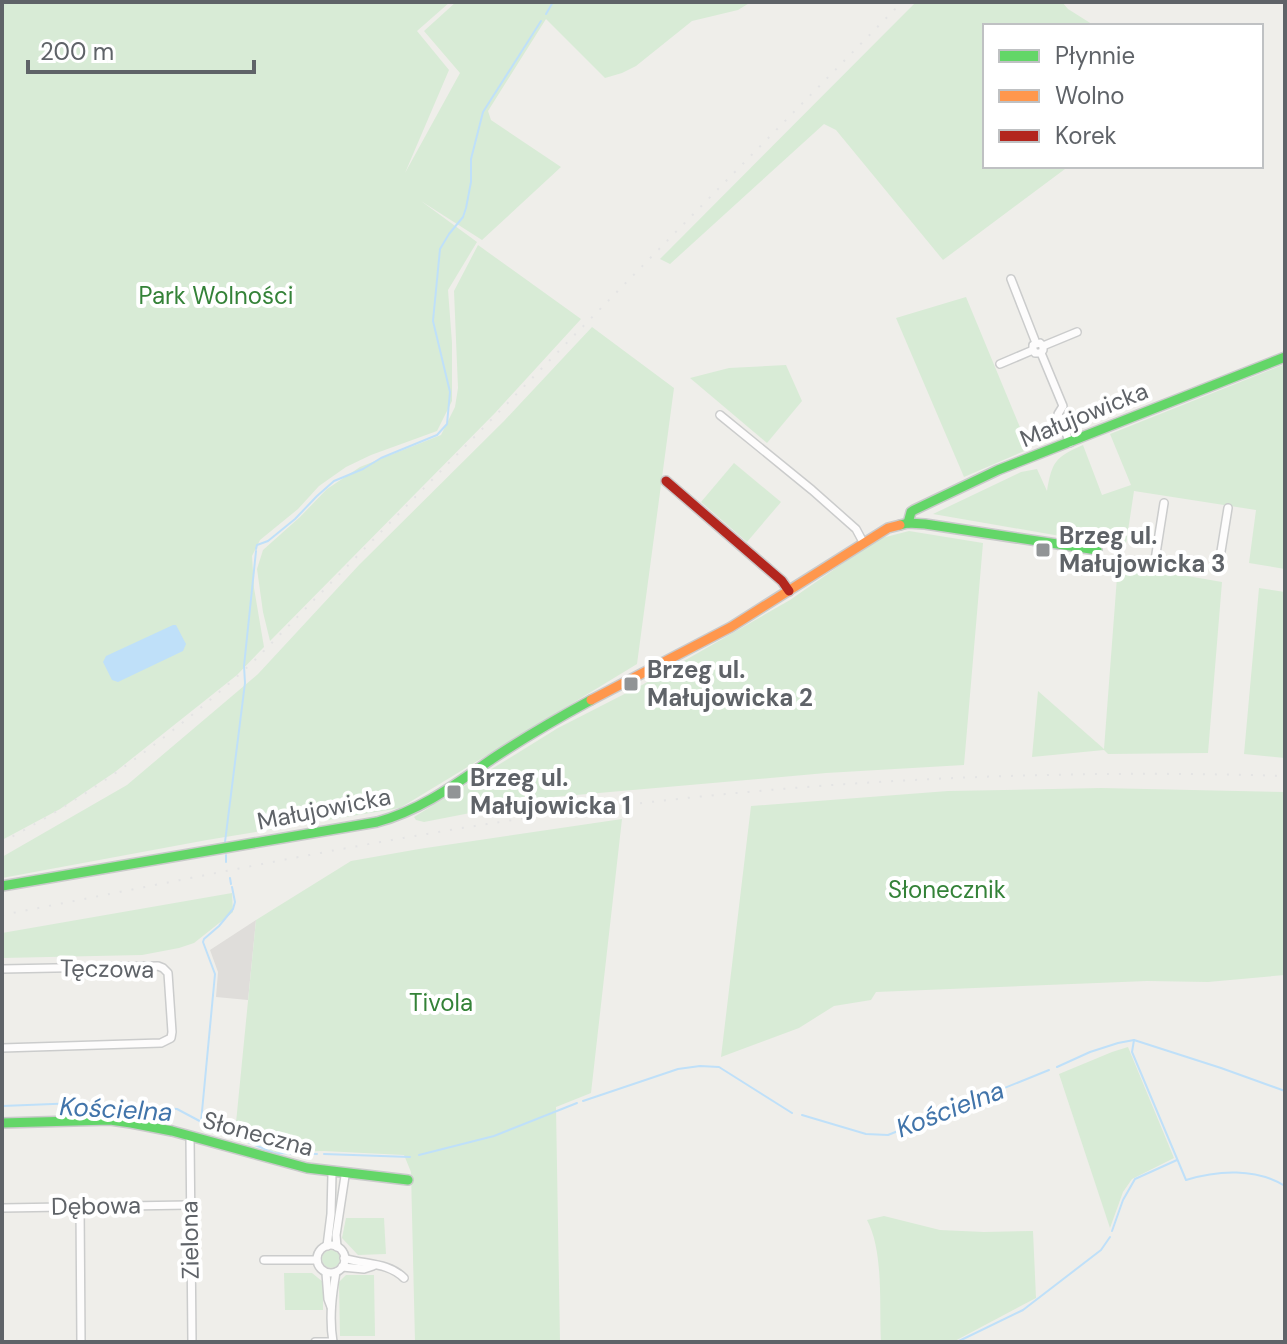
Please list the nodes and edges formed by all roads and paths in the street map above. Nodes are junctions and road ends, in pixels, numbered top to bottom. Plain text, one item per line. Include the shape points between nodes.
1 (1011, 279) dead end
2 (1077, 332) dead end
3 (1038, 348) junction
4 (1285, 357) edge
5 (1000, 364) dead end
6 (720, 415) dead end
7 (1070, 443) junction
8 (666, 481) dead end
9 (1164, 503) dead end
10 (1228, 508) dead end
11 (908, 523) junction
12 (863, 542) junction
13 (1097, 550) dead end
14 (1155, 560) dead end
15 (1218, 570) dead end
16 (789, 591) junction
17 (2, 886) edge
18 (2, 969) edge
19 (2, 1048) edge
20 (2, 1123) edge
21 (190, 1137) junction
22 (332, 1174) junction
23 (345, 1176) junction
24 (408, 1180) dead end
25 (189, 1205) junction
26 (80, 1206) junction
27 (2, 1208) edge
28 (327, 1246) junction
29 (337, 1247) junction
30 (264, 1260) dead end
31 (317, 1260) junction
32 (341, 1266) junction
33 (326, 1273) junction
34 (404, 1278) dead end
35 (331, 1307) junction
36 (81, 1342) edge
37 (192, 1342) edge
38 (315, 1342) edge
39 (333, 1342) edge

1 - 3 street
2 - 3 street
3 - 5 street
3 - 7 street via 1063,406 1058,414
4 - 7 street, Małujowicka
6 - 12 street via 856,529
7 - 11 street, Małujowicka via 935,499 911,512
8 - 16 street
9 - 14 street
10 - 15 street
11 - 12 street, Małujowicka
11 - 13 street, Małujowicka
12 - 16 street, Małujowicka
16 - 17 street, Małujowicka via 557,718 399,816
18 - 19 street, Tęczowa via 158,966 168,973 172,1032 161,1043
20 - 21 street, Słoneczna via 110,1120
21 - 22 street, Słoneczna
21 - 25 street, Zielona
22 - 23 street, Słoneczna
22 - 28 street
23 - 24 street, Słoneczna
23 - 29 street
25 - 26 street, Dębowa
25 - 37 street, Zielona
26 - 27 street, Dębowa
26 - 36 street
28 - 29 street
28 - 31 street
29 - 32 street
30 - 31 street
31 - 33 street
32 - 33 street
32 - 34 street via 375,1265
32 - 35 street
33 - 35 street
35 - 39 street
38 - 39 street

